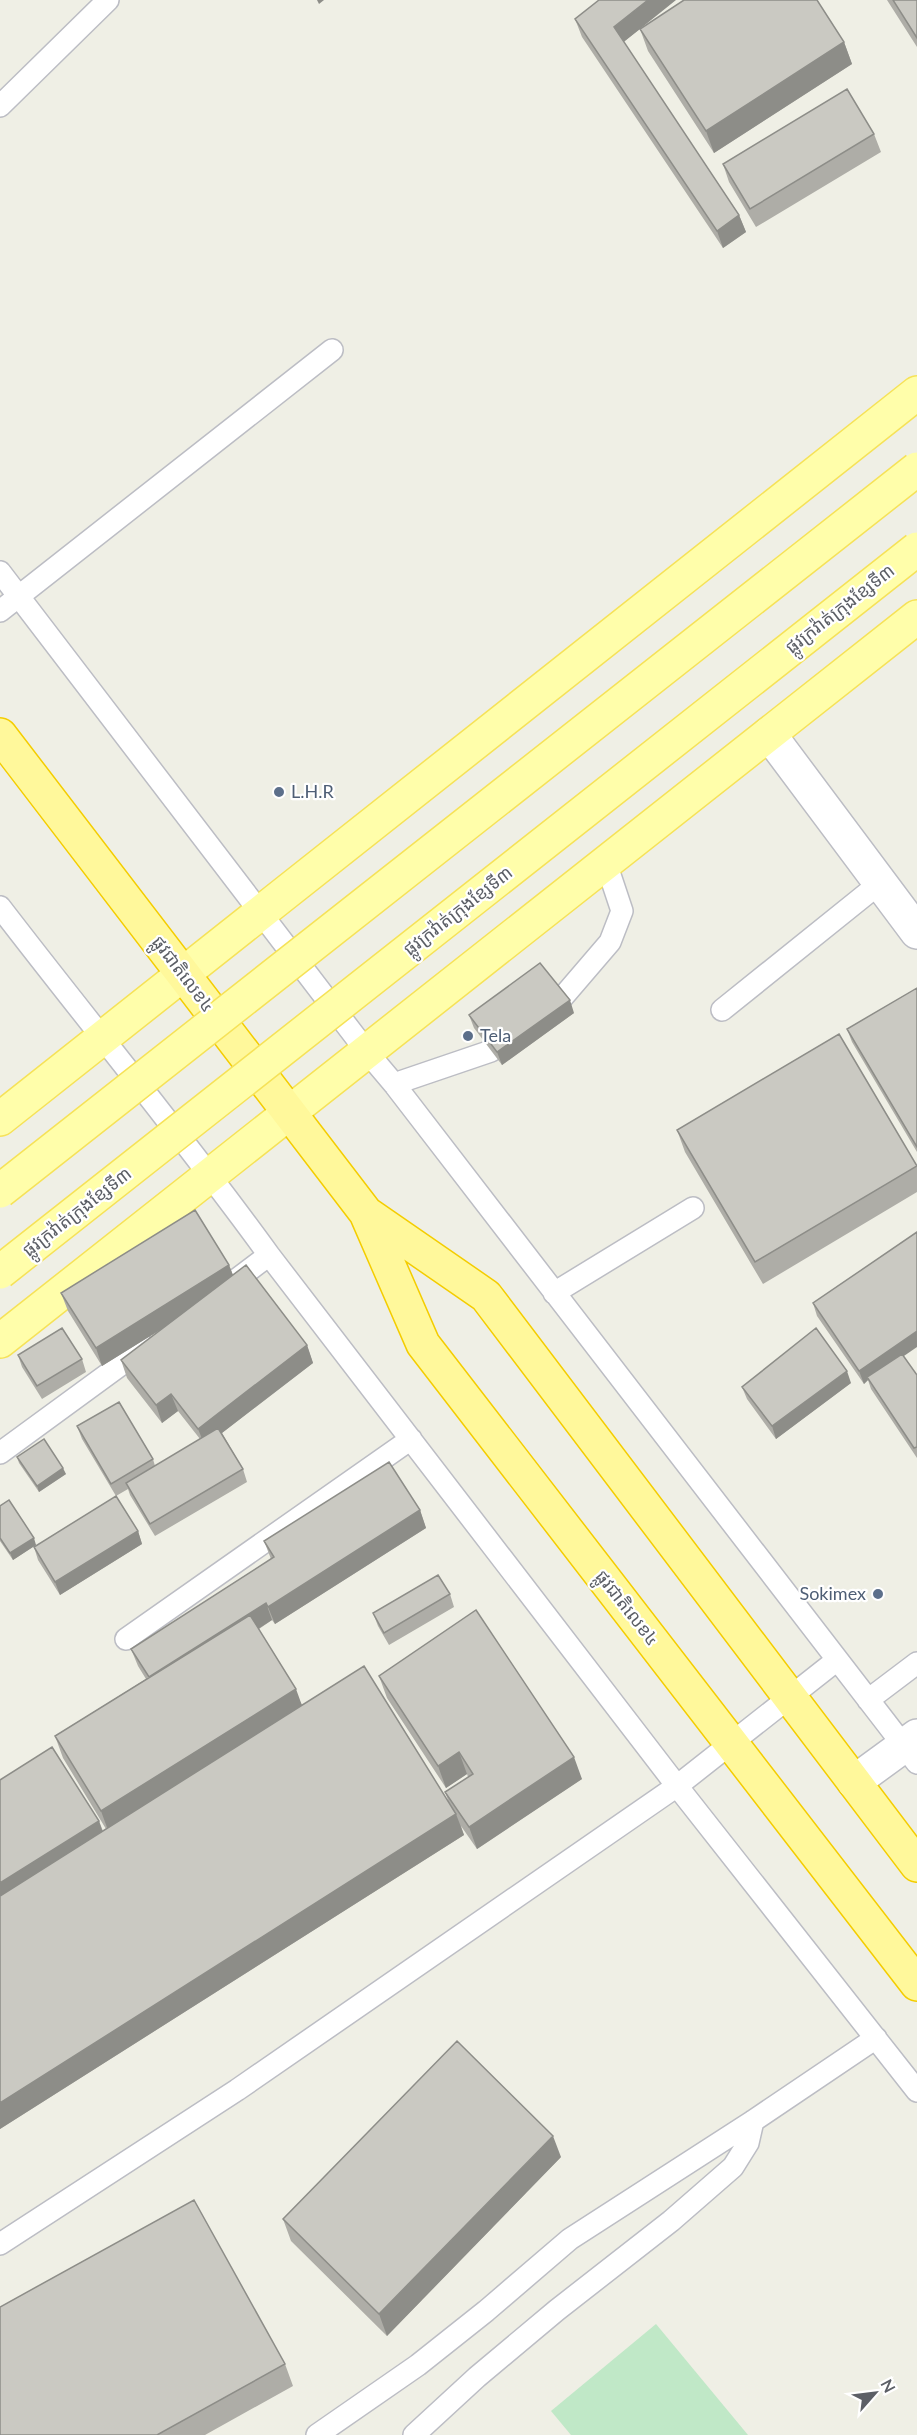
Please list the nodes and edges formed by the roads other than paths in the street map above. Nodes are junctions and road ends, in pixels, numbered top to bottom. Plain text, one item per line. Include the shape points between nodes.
1 (108, 0) edge
2 (0, 106) edge
3 (332, 350) dead end
4 (917, 393) edge
5 (917, 469) edge
6 (917, 549) edge
7 (0, 572) edge
8 (18, 596) junction
9 (0, 611) edge
10 (917, 617) edge
11 (769, 734) junction
12 (0, 735) edge
13 (606, 863) junction
14 (880, 883) junction
15 (0, 907) edge
16 (260, 913) junction
17 (917, 932) edge
18 (183, 974) junction
19 (562, 998) edge
20 (722, 1010) dead end
21 (101, 1039) junction
22 (491, 1051) edge
23 (367, 1052) junction
24 (394, 1084) junction
25 (290, 1113) junction
26 (0, 1119) edge
27 (211, 1175) junction
28 (0, 1191) edge
29 (693, 1208) dead end
30 (366, 1213) junction
31 (269, 1255) junction
32 (0, 1272) edge
33 (554, 1293) junction
34 (212, 1298) edge
35 (164, 1333) edge
36 (0, 1341) edge
37 (411, 1439) junction
38 (0, 1453) edge
39 (126, 1639) dead end
40 (837, 1660) junction
41 (917, 1663) edge
42 (791, 1697) junction
43 (868, 1700) junction
44 (732, 1743) junction
45 (912, 1748) edge
46 (854, 1782) junction
47 (677, 1786) junction
48 (917, 1865) edge
49 (917, 1984) edge
50 (876, 2038) junction
51 (917, 2091) edge
52 (753, 2121) junction
53 (0, 2244) edge
54 (317, 2435) edge
55 (414, 2435) edge

1 - 2 lane
3 - 8 lane
4 - 16 main road
5 - 28 main road, bridge
6 - 32 main road, ផ្លូវក្រវ៉ាត់ក្រុងខ្សែទី៣, bridge
7 - 8 lane
8 - 9 lane
8 - 16 lane
10 - 11 main road
11 - 13 main road
11 - 14 street
12 - 18 highway, ផ្លូវជាតិលេខ៤
13 - 19 lane via 622,911 610,942
13 - 23 main road
14 - 17 street
14 - 20 lane
15 - 21 lane
16 - 18 main road
16 - 23 lane
18 - 21 main road
18 - 25 highway, ផ្លូវជាតិលេខ៤
21 - 26 main road
21 - 27 lane
22 - 24 lane
23 - 24 lane
23 - 25 main road
24 - 33 lane
25 - 27 main road
25 - 30 highway, ផ្លូវជាតិលេខ៤
27 - 31 lane
27 - 36 main road
29 - 33 lane
30 - 42 highway, ផ្លូវជាតិលេខ៤ via 486,1296
30 - 44 highway, ផ្លូវជាតិលេខ៤ via 423,1344
31 - 34 lane
31 - 37 lane
33 - 40 lane
35 - 38 lane
37 - 39 lane
37 - 47 lane
40 - 42 lane
40 - 43 lane
41 - 43 lane
42 - 44 lane
42 - 46 highway, ផ្លូវជាតិលេខ៤
43 - 45 lane
44 - 47 lane
44 - 49 highway, ផ្លូវជាតិលេខ៤
45 - 46 street
46 - 48 highway, ផ្លូវជាតិលេខ៤
47 - 50 lane
47 - 53 lane via 237,2090
50 - 51 lane
50 - 52 lane
52 - 54 lane via 570,2238 426,2358
52 - 55 lane via 748,2143 733,2167 477,2377

